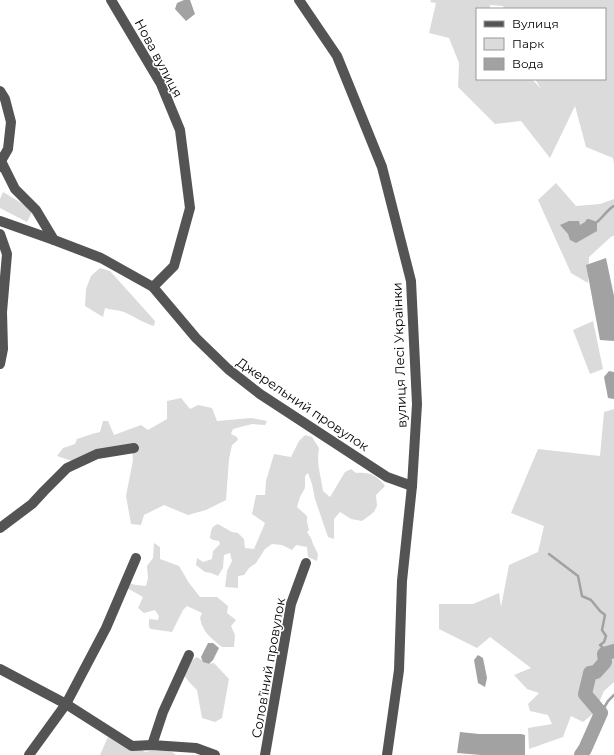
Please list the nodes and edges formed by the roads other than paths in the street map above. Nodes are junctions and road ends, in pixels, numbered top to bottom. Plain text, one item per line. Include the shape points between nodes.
1 (111, 0) edge
2 (299, 0) edge
3 (0, 91) edge
4 (0, 163) edge
5 (0, 221) edge
6 (0, 234) edge
7 (54, 240) junction
8 (152, 287) junction
9 (0, 364) edge
10 (134, 448) dead end
11 (412, 486) junction
12 (0, 528) edge
13 (136, 558) dead end
14 (306, 563) dead end
15 (189, 656) dead end
16 (0, 669) edge
17 (66, 704) junction
18 (152, 745) junction
19 (29, 755) edge
20 (215, 755) edge
21 (265, 755) edge
22 (387, 755) edge

1 - 8 street, Нова вулиця via 160,84 180,130 190,208 174,266
2 - 11 street, вулиця Лесі Українки via 337,56 382,167 412,281 417,404
3 - 4 street via 12,122 8,149
4 - 7 street via 15,189 36,210
5 - 7 street, Джерельний провулок
6 - 9 street via 7,254
7 - 8 street, Джерельний провулок via 101,258
8 - 11 street, Джерельний провулок via 196,338 228,369 260,394 387,477
10 - 12 street via 97,454 67,468 32,504
11 - 22 street, вулиця Лесі Українки via 402,581 399,670
13 - 17 street via 106,628
14 - 21 street, Соловʼїний провулок via 291,604
15 - 18 street via 163,712
16 - 17 street
17 - 18 street via 132,746
17 - 19 street
18 - 20 street via 196,748

